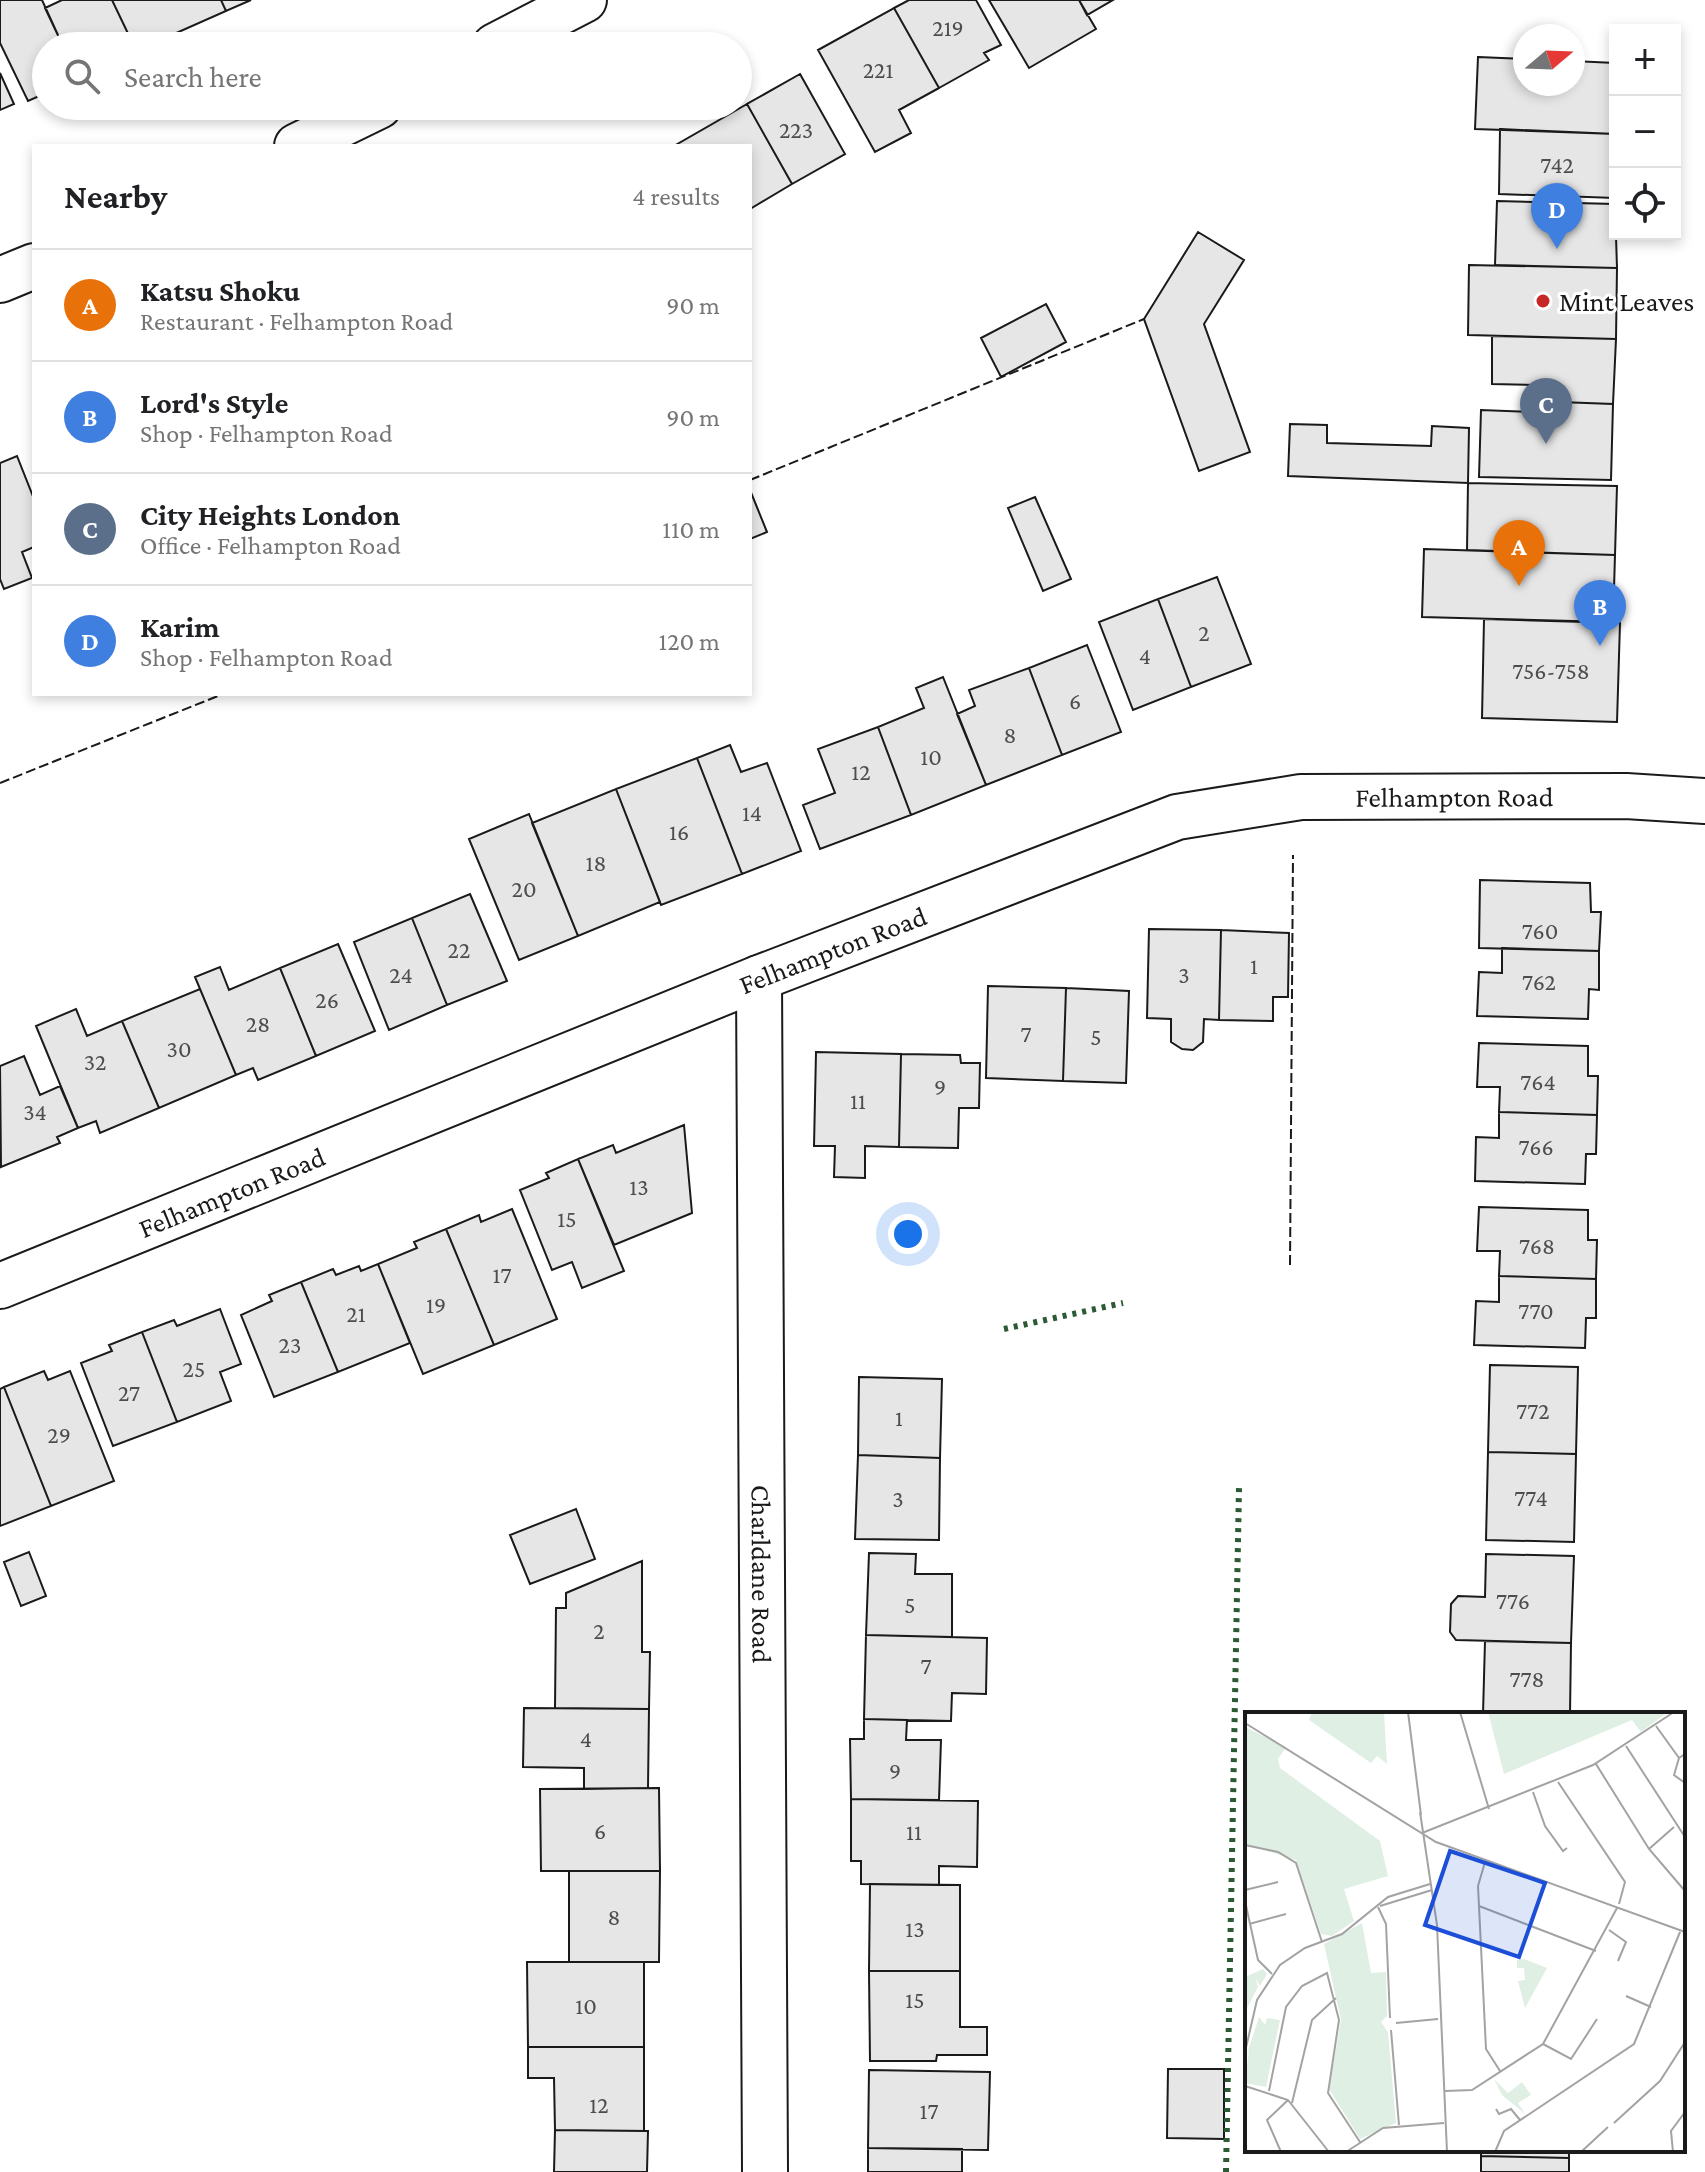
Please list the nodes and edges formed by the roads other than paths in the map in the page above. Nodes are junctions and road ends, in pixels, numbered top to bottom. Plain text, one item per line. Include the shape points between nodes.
1 (584, 0) edge
2 (522, 32) edge
3 (350, 120) edge
4 (301, 144) edge
5 (32, 267) edge
6 (0, 280) edge
7 (1705, 801) edge
8 (759, 978) junction
9 (0, 1286) edge
10 (765, 2172) edge

1 - 2 street
3 - 4 street
5 - 6 street
7 - 8 street, Felhampton Road via 1626,796 1301,797 1177,817
8 - 9 street, Felhampton Road
8 - 10 street, Charldane Road

